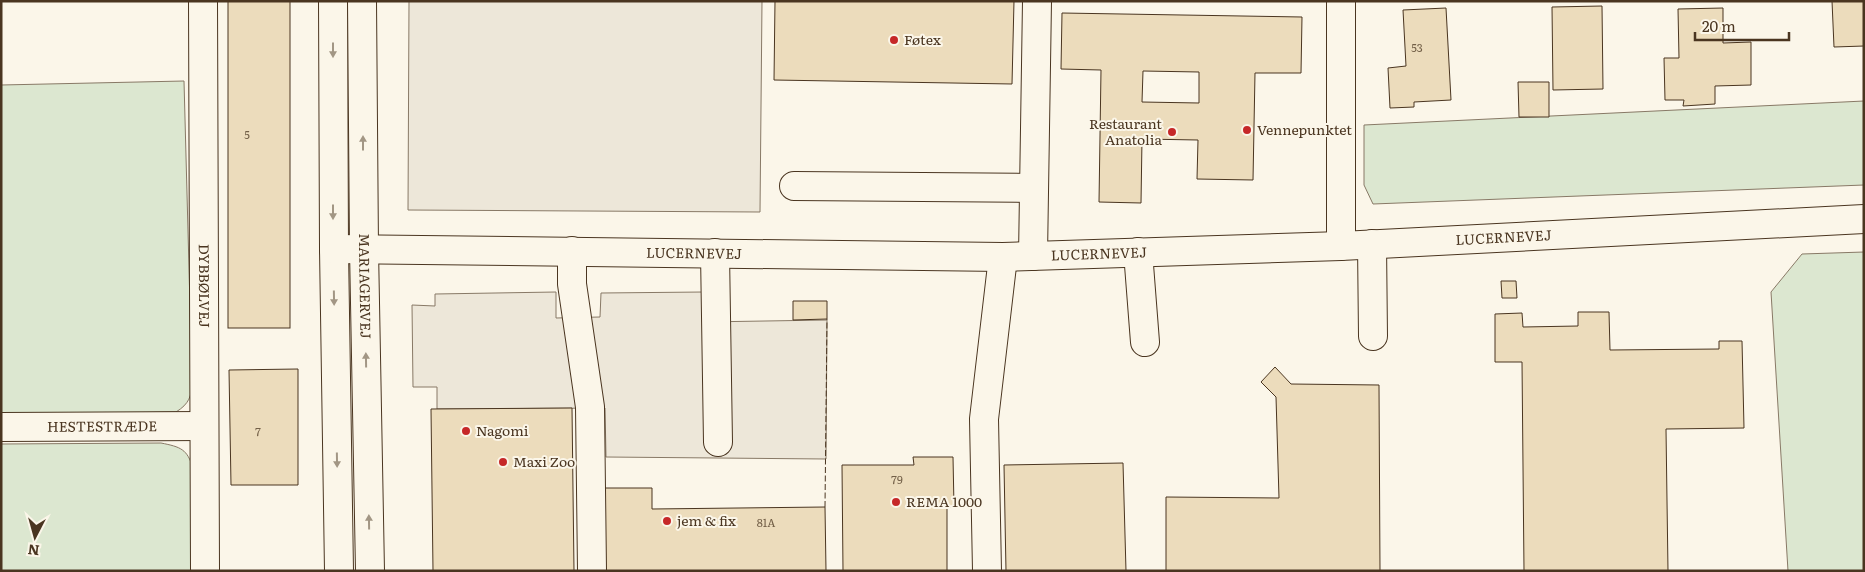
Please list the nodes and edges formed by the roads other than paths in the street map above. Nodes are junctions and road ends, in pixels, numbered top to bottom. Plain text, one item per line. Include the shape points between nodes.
1 (203, 1) edge
2 (333, 1) edge
3 (362, 1) edge
4 (1037, 1) edge
5 (1341, 1) edge
6 (794, 186) dead end
7 (1034, 188) junction
8 (1864, 219) edge
9 (1372, 244) junction
10 (1341, 246) junction
11 (334, 249) junction
12 (364, 249) junction
13 (572, 251) junction
14 (1138, 252) junction
15 (715, 253) junction
16 (1033, 256) junction
17 (1003, 257) junction
18 (1373, 336) dead end
19 (1145, 342) dead end
20 (204, 426) junction
21 (1, 427) edge
22 (718, 442) dead end
23 (205, 571) edge
24 (339, 571) edge
25 (370, 571) edge
26 (592, 571) edge
27 (987, 571) edge

1 - 20 street, DYBBØLVEJ
2 -> 11 street
12 -> 3 street, MARIAGERVEJ
4 - 7 street
5 - 10 street
6 - 7 street
7 - 16 street
8 - 9 street, LUCERNEVEJ
9 - 10 street, LUCERNEVEJ
9 - 18 street
10 - 14 street, LUCERNEVEJ
11 - 12 street, LUCERNEVEJ
11 -> 24 street
12 - 13 street, LUCERNEVEJ
25 -> 12 street, MARIAGERVEJ
13 - 15 street, LUCERNEVEJ
13 - 26 street via 572,284 590,407
14 - 16 street, LUCERNEVEJ
14 - 19 street
15 - 17 street, LUCERNEVEJ
15 - 22 street
16 - 17 street, LUCERNEVEJ
17 - 27 street via 984,419
20 - 21 street, HESTESTRÆDE
20 - 23 street, DYBBØLVEJ

